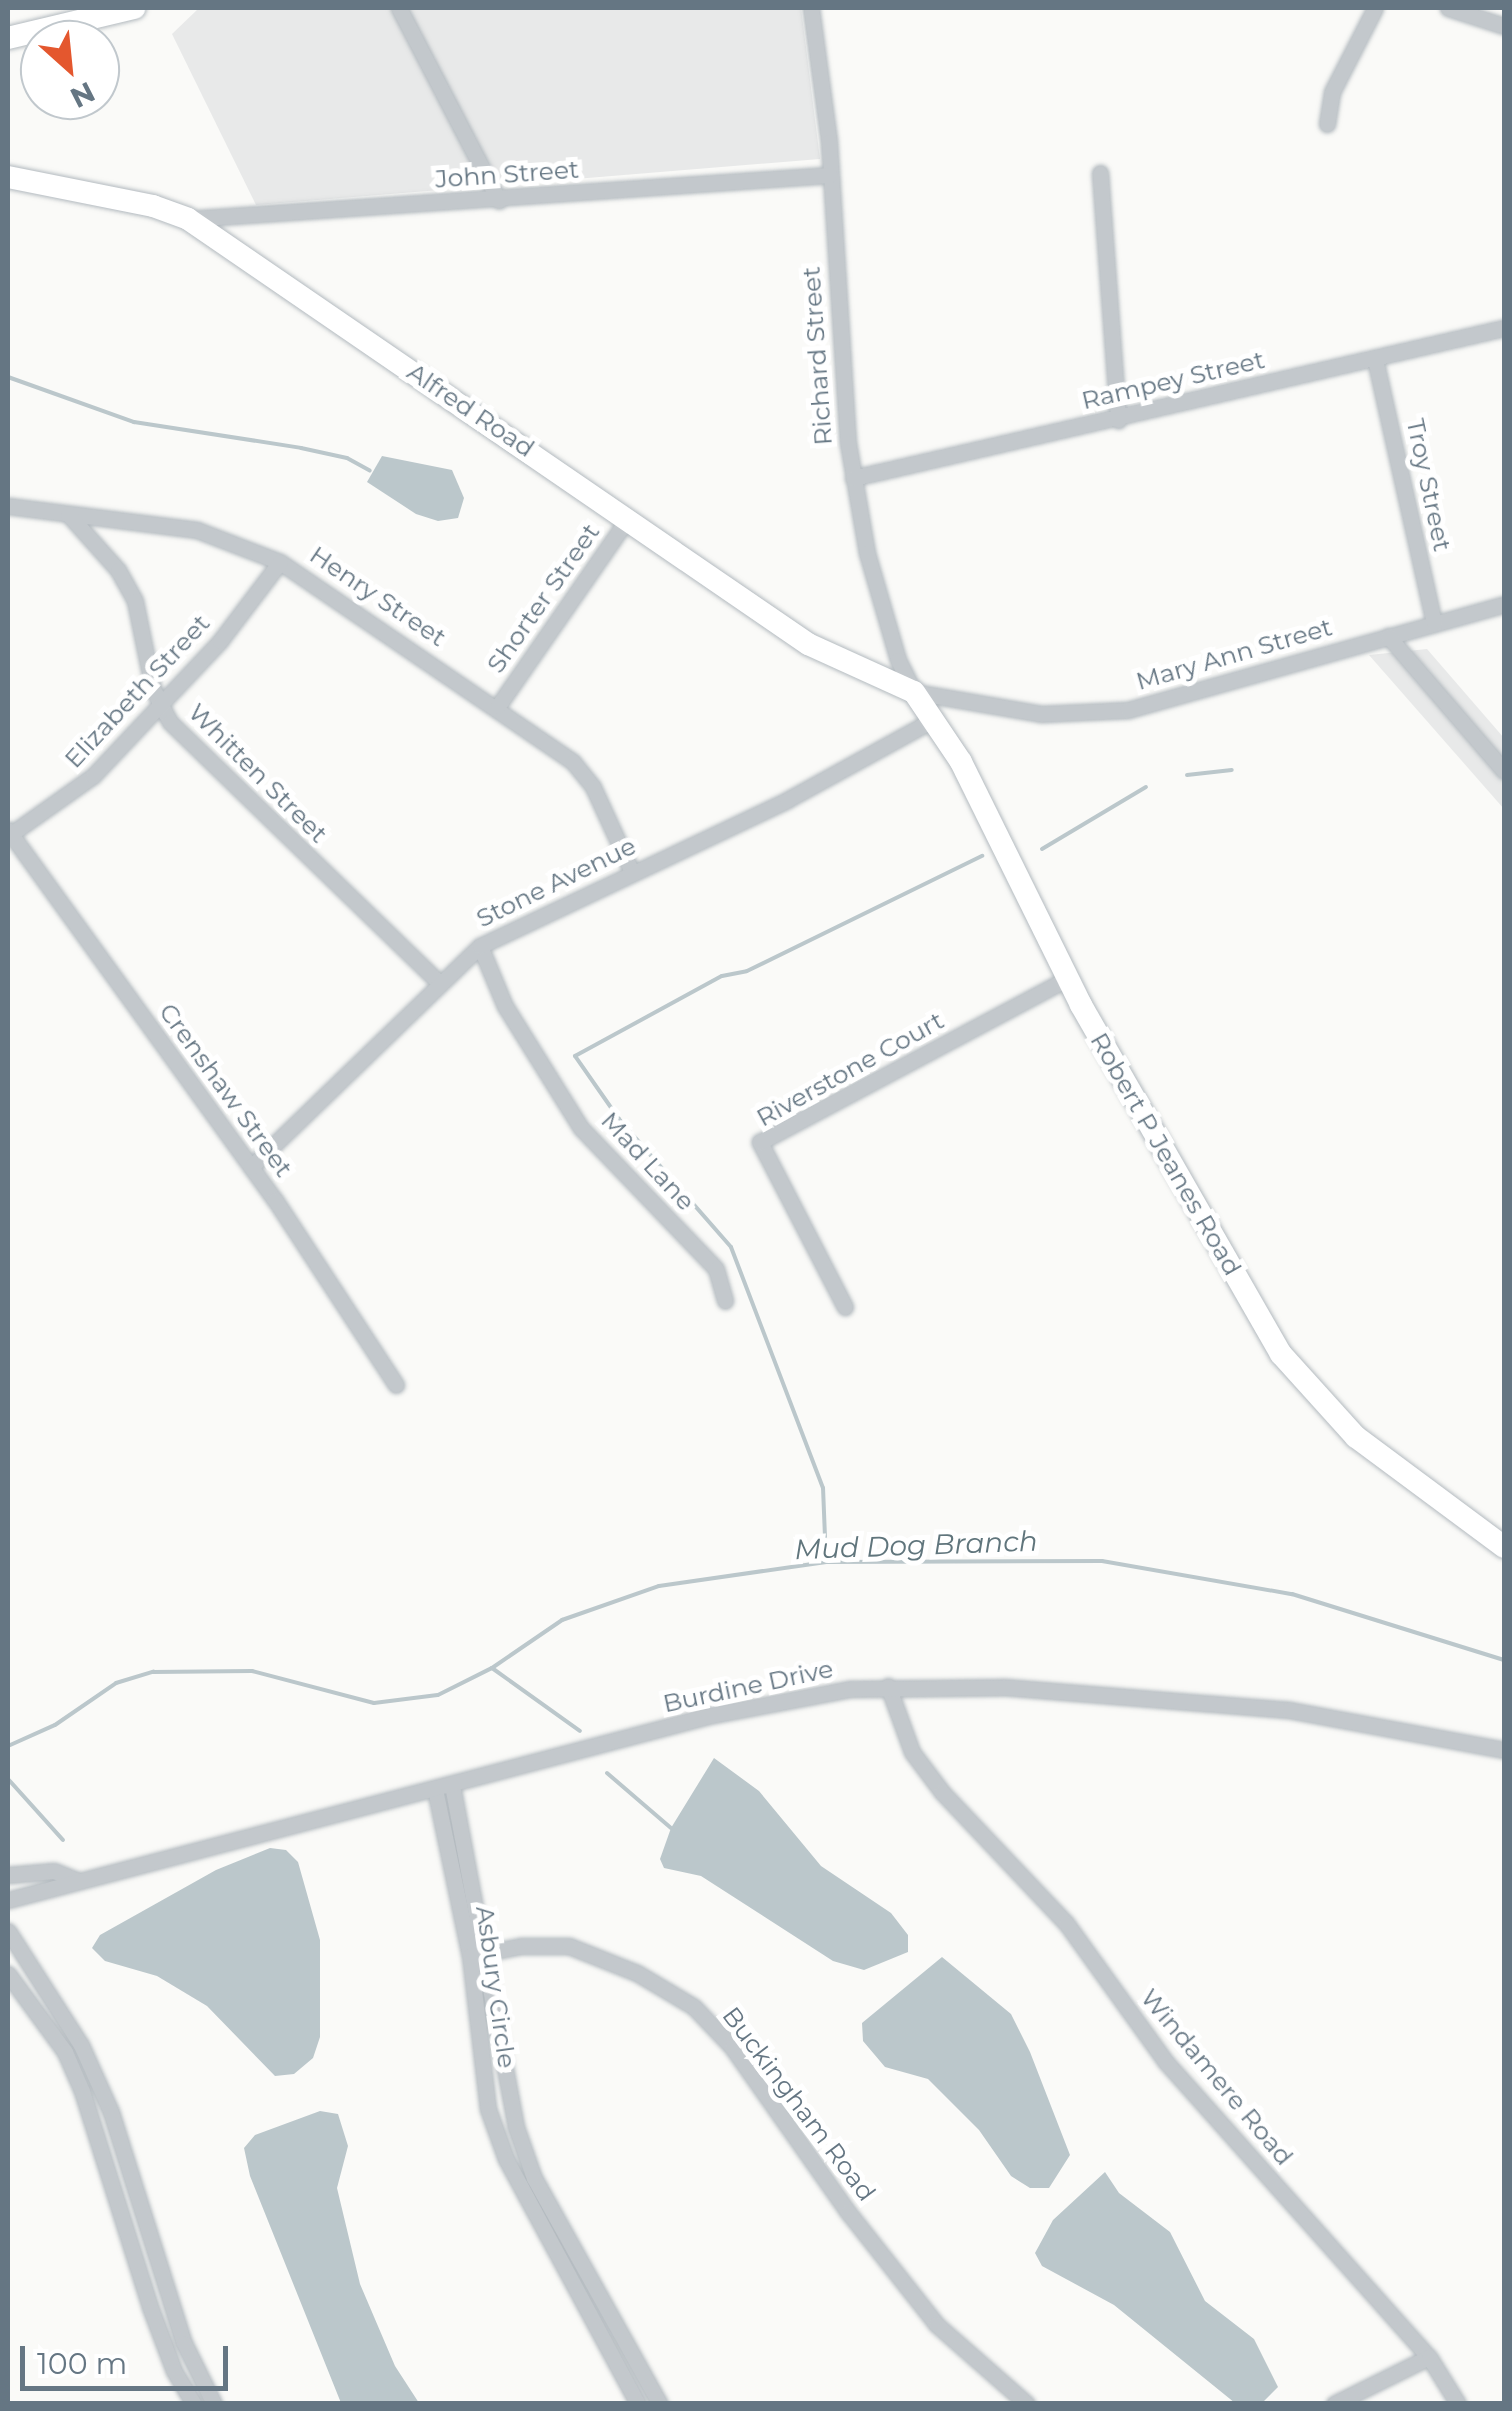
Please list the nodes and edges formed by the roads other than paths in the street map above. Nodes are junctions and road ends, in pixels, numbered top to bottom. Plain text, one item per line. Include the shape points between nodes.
1 (134, 8) edge
2 (399, 8) edge
3 (811, 8) edge
4 (1375, 8) edge
5 (1448, 8) edge
6 (1504, 26) edge
7 (8, 38) edge
8 (1327, 124) dead end
9 (1100, 173) dead end
10 (829, 175) junction
11 (8, 177) edge
12 (498, 201) junction
13 (188, 220) junction
14 (1504, 328) edge
15 (1375, 359) junction
16 (1118, 420) junction
17 (853, 478) junction
18 (8, 506) edge
19 (68, 514) junction
20 (628, 518) junction
21 (280, 562) junction
22 (1504, 604) edge
23 (1434, 622) junction
24 (1388, 636) junction
25 (914, 692) junction
26 (159, 706) junction
27 (498, 706) junction
28 (936, 718) junction
29 (1504, 771) edge
30 (9, 832) edge
31 (632, 872) junction
32 (480, 946) junction
33 (1068, 978) junction
34 (439, 983) junction
35 (251, 1167) junction
36 (726, 1301) dead end
37 (845, 1307) dead end
38 (396, 1385) dead end
39 (1504, 1547) edge
40 (888, 1686) junction
41 (1504, 1750) edge
42 (452, 1784) junction
43 (436, 1789) junction
44 (8, 1876) edge
45 (76, 1880) junction
46 (8, 1900) edge
47 (8, 1931) edge
48 (477, 1954) junction
49 (8, 1974) edge
50 (81, 2045) junction
51 (64, 2052) junction
52 (114, 2119) junction
53 (93, 2124) junction
54 (527, 2182) junction
55 (575, 2250) junction
56 (559, 2259) junction
57 (160, 2266) junction
58 (139, 2271) junction
59 (182, 2338) junction
60 (164, 2344) junction
61 (1429, 2357) junction
62 (194, 2404) edge
63 (214, 2404) edge
64 (638, 2404) edge
65 (660, 2404) edge
66 (1028, 2404) edge
67 (1334, 2404) edge
68 (1458, 2404) edge

1 - 7 street
2 - 12 street
3 - 10 street, Richard Street
4 - 8 street via 1336,82
5 - 6 street
9 - 16 street
10 - 12 street, John Street
10 - 17 street, Richard Street
11 - 13 street, Alfred Road via 153,206
12 - 13 street, John Street
13 - 20 street, Alfred Road
14 - 15 street, Rampey Street
15 - 16 street, Rampey Street
15 - 23 street, Troy Street
16 - 17 street, Rampey Street
17 - 25 street, Richard Street via 887,624
18 - 19 street, Henry Street
19 - 21 street, Henry Street via 197,530
19 - 26 street, Whitten Street via 118,570 134,602
20 - 25 street, Alfred Road via 808,644
20 - 27 street, Shorter Street
21 - 26 street, Elizabeth Street via 220,642
21 - 27 street, Henry Street
22 - 23 street, Mary Ann Street
23 - 24 street, Mary Ann Street
24 - 25 street, Mary Ann Street via 1128,710 1041,714
24 - 29 street
25 - 28 street, Robert P Jeanes Road
26 - 30 street, Elizabeth Street via 73,794
26 - 34 street, Whitten Street
27 - 31 street, Henry Street via 585,775
28 - 31 street, Stone Avenue
28 - 33 street, Robert P Jeanes Road
30 - 35 street, Crenshaw Street
31 - 32 street, Stone Avenue
32 - 34 street, Stone Avenue
32 - 36 street, Mad Lane via 505,1006 581,1128 716,1269
33 - 37 street, Riverstone Court via 760,1142
33 - 39 street, Robert P Jeanes Road via 1281,1354 1356,1437
34 - 35 street, Stone Avenue
35 - 38 street, Crenshaw Street
40 - 41 street, Burdine Drive via 1003,1687 1290,1710
40 - 42 street, Burdine Drive via 783,1698
40 - 61 street, Windamere Road via 912,1752 942,1792 1066,1923 1175,2073
42 - 43 street, Burdine Drive
42 - 48 street, Asbury Circle
43 - 45 street, Burdine Drive
43 - 48 street, Asbury Circle
44 - 45 street, Burdine Drive via 54,1871
45 - 46 street, Burdine Drive via 58,1892
47 - 50 street
48 - 54 street, Asbury Circle
48 - 66 street, Buckingham Road via 569,1946 637,1973 694,2008 732,2048 936,2324
49 - 51 street
50 - 51 street
50 - 52 street
51 - 53 street
52 - 53 street
52 - 57 street
53 - 58 street
54 - 55 street, Asbury Circle
54 - 56 street, Asbury Circle
55 - 56 street
55 - 65 street, Asbury Circle
56 - 64 street, Asbury Circle
57 - 58 street
57 - 59 street
58 - 60 street
59 - 60 street
59 - 63 street
60 - 62 street
61 - 67 street
61 - 68 street, Windamere Road

